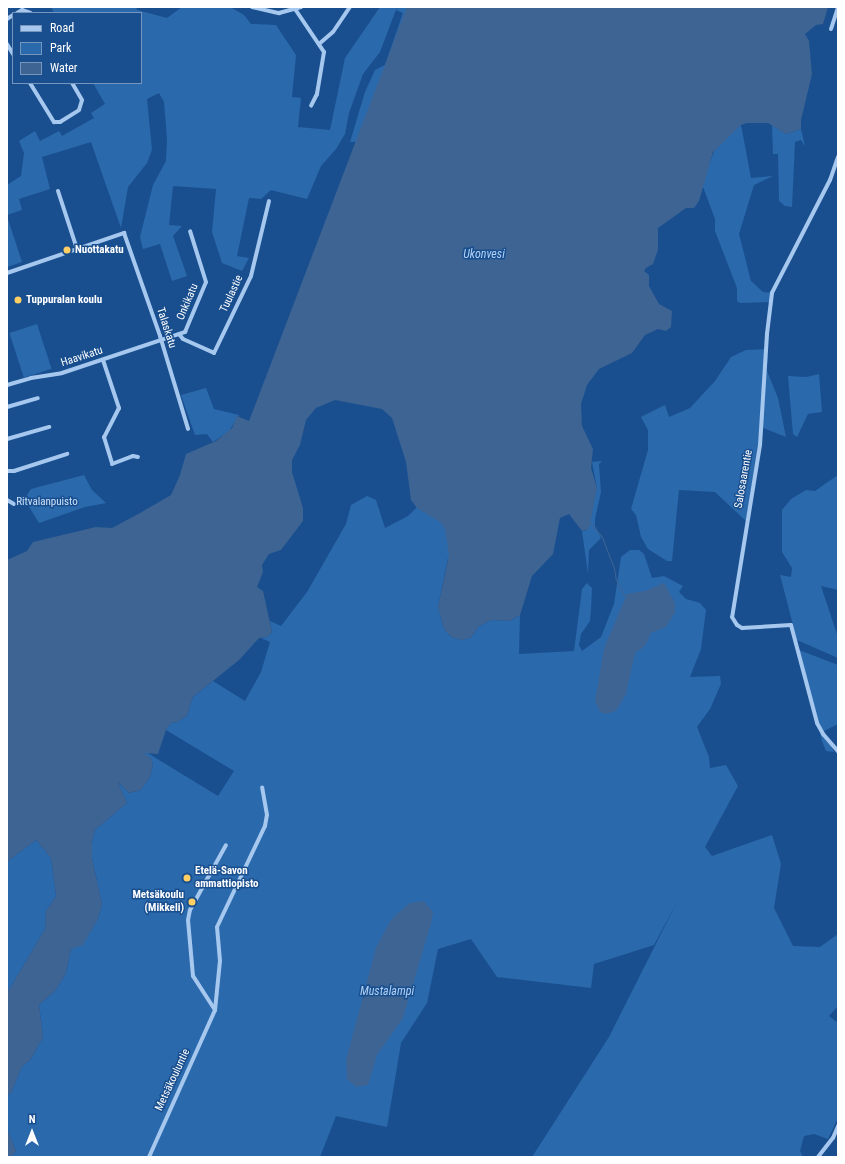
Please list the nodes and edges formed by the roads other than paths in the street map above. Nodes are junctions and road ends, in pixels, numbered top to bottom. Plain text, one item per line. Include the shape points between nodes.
1 (252, 7) edge
2 (301, 7) edge
3 (350, 7) edge
4 (838, 7) edge
5 (259, 8) edge
6 (295, 10) junction
7 (19, 12) edge
8 (28, 12) edge
9 (831, 29) dead end
10 (319, 44) junction
11 (31, 84) edge
12 (73, 84) edge
13 (311, 106) dead end
14 (838, 158) edge
15 (58, 191) dead end
16 (269, 201) dead end
17 (190, 231) dead end
18 (77, 249) junction
19 (7, 273) edge
20 (179, 334) junction
21 (161, 340) junction
22 (103, 360) junction
23 (7, 385) edge
24 (38, 398) dead end
25 (7, 407) edge
26 (49, 427) dead end
27 (188, 429) dead end
28 (7, 439) edge
29 (67, 454) dead end
30 (138, 457) dead end
31 (7, 470) edge
32 (7, 500) edge
33 (14, 504) dead end
34 (838, 751) edge
35 (262, 787) dead end
36 (226, 845) dead end
37 (215, 1010) junction
38 (838, 1126) edge
39 (149, 1157) edge
40 (818, 1157) edge

1 - 5 street
2 - 6 street
3 - 10 street via 333,32
4 - 9 street
5 - 6 street via 279,12
6 - 10 street
7 - 8 street
10 - 13 street via 324,52 317,94
11 - 12 street via 54,122 60,122 79,110 82,100
14 - 34 street, Salosaarentie via 830,180 772,293 760,445 732,617 742,628 792,625 817,723
15 - 18 street
16 - 20 street, Tuulastie via 251,276 214,353 183,339
17 - 20 street, Onkikatu via 206,282 185,332
18 - 19 street
18 - 21 street, Talaskatu via 124,233
20 - 21 street, Onkikatu
21 - 22 street, Haavikatu
21 - 27 street, Talaskatu
22 - 23 street, Haavikatu via 62,373
22 - 30 street via 119,408 104,437 112,464 133,456
24 - 25 street
26 - 28 street
29 - 31 street via 14,471
32 - 33 street
35 - 37 street, Metsäkouluntie via 267,815 265,826 217,927 220,982
36 - 37 street via 190,910 188,920 193,976
37 - 39 street, Metsäkouluntie
38 - 40 street via 833,1138

